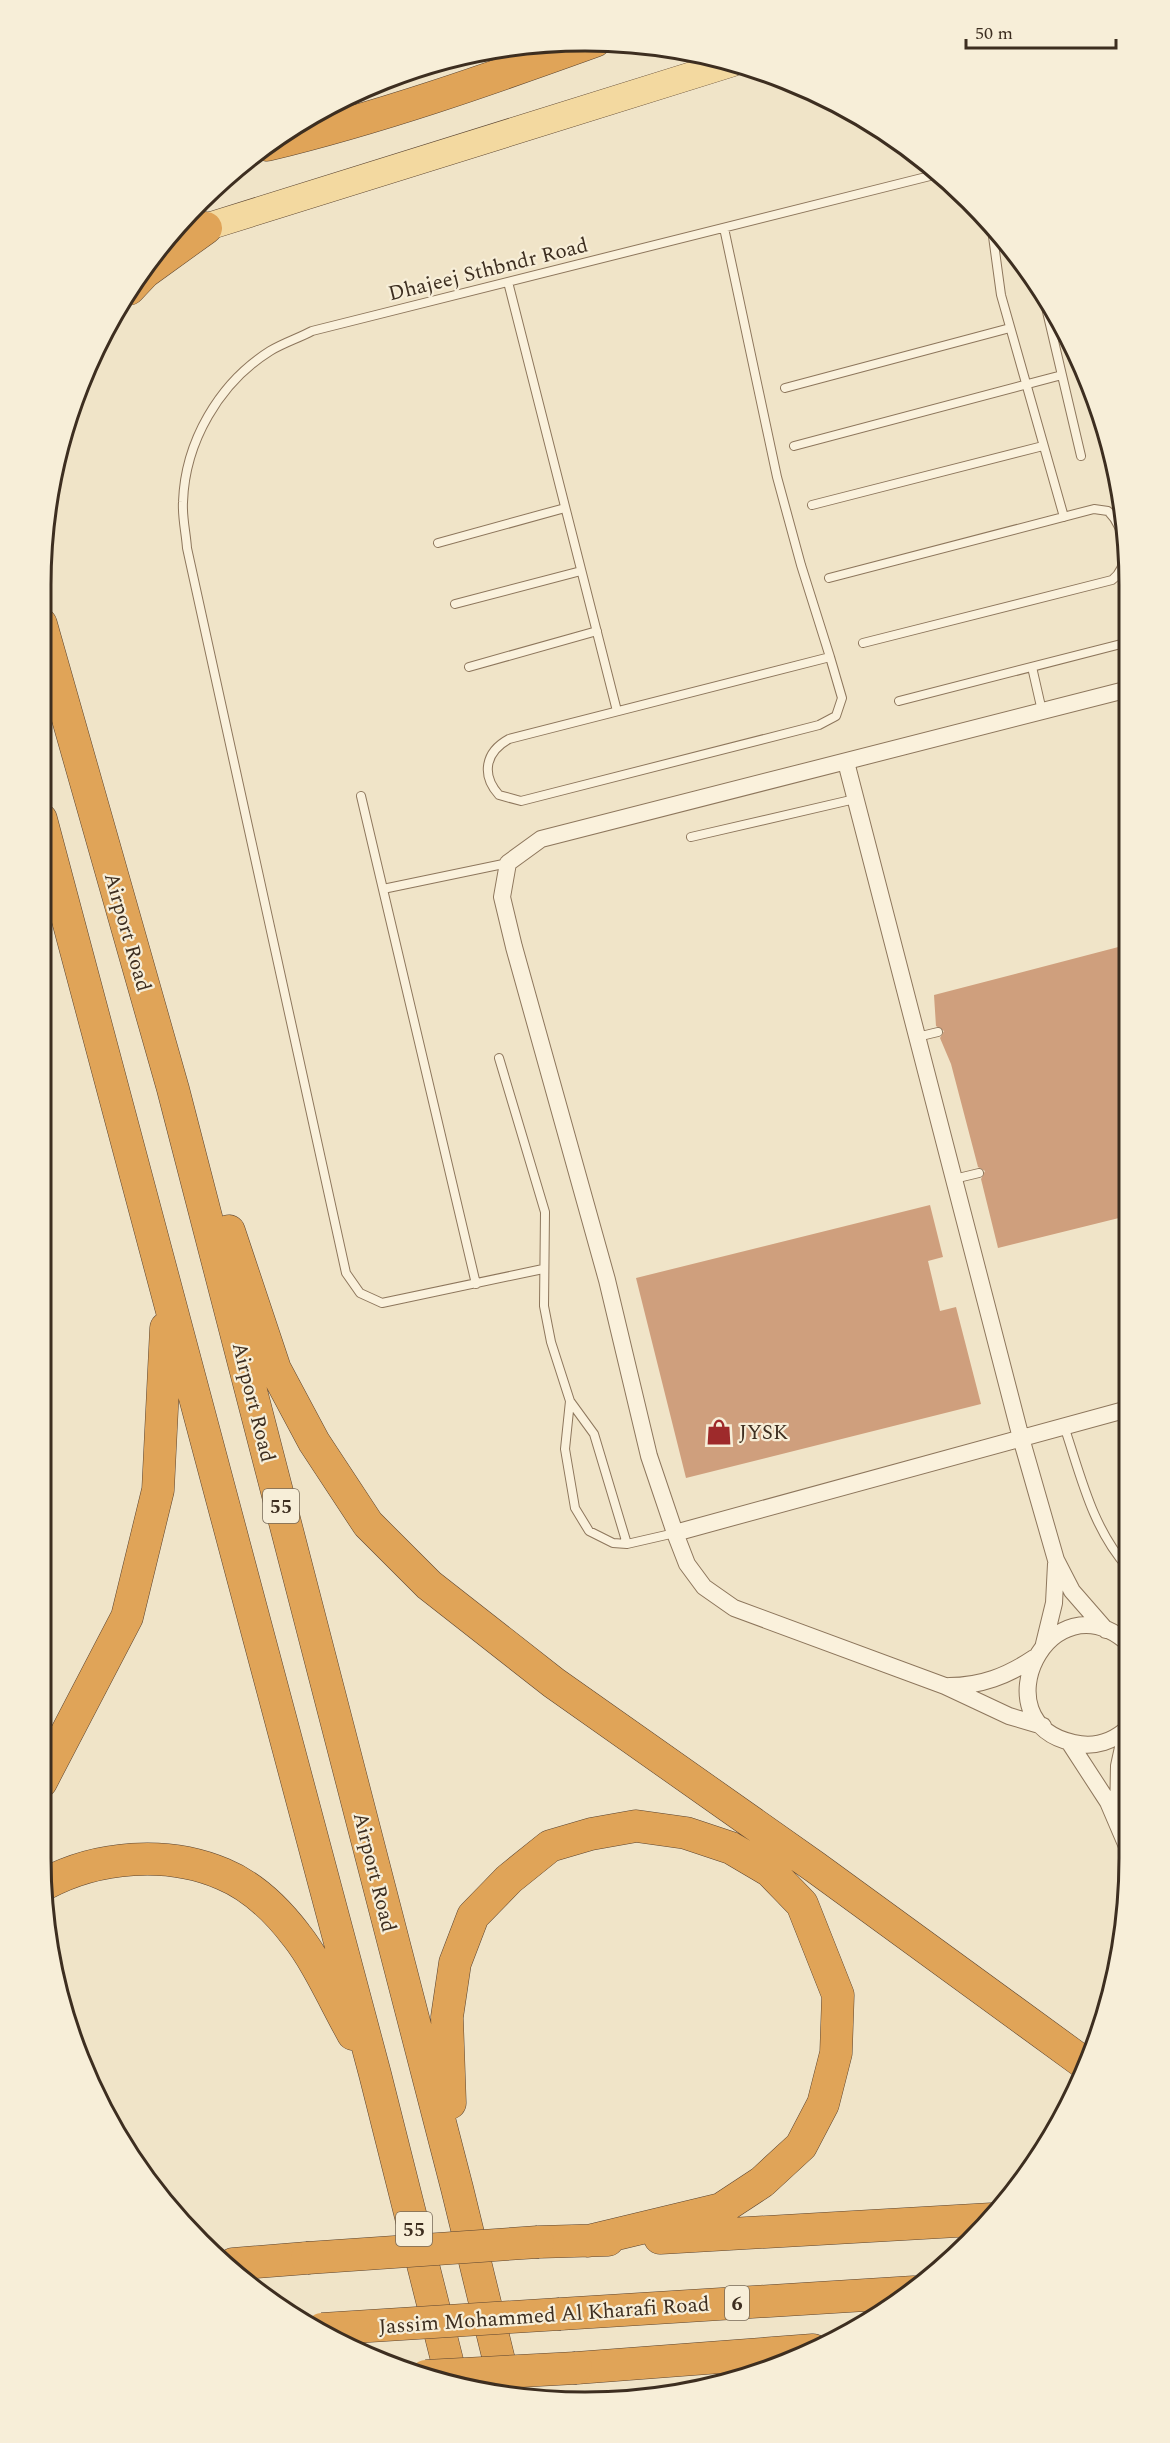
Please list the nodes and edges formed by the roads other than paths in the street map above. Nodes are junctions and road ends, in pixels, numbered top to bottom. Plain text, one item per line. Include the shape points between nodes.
1 (566, 52) edge
2 (717, 68) edge
3 (292, 139) edge
4 (928, 176) edge
5 (194, 225) edge
6 (724, 228) junction
7 (177, 242) edge
8 (993, 242) edge
9 (508, 282) junction
10 (1050, 323) edge
11 (1010, 328) junction
12 (1062, 375) junction
13 (1026, 384) junction
14 (785, 388) dead end
15 (794, 446) dead end
16 (1044, 446) junction
17 (1081, 456) dead end
18 (812, 505) dead end
19 (565, 508) junction
20 (1064, 517) junction
21 (1115, 523) edge
22 (438, 543) dead end
23 (581, 571) junction
24 (1119, 574) edge
25 (829, 579) dead end
26 (455, 604) dead end
27 (597, 632) junction
28 (863, 644) dead end
29 (1119, 645) edge
30 (830, 657) junction
31 (51, 662) edge
32 (469, 667) dead end
33 (1032, 667) junction
34 (1119, 692) edge
35 (899, 701) dead end
36 (617, 711) junction
37 (1042, 711) junction
38 (846, 762) junction
39 (361, 796) dead end
40 (855, 799) junction
41 (691, 837) dead end
42 (51, 860) edge
43 (508, 863) junction
44 (383, 889) junction
45 (938, 1032) dead end
46 (917, 1037) junction
47 (499, 1058) dead end
48 (173, 1089) junction
49 (979, 1173) dead end
50 (954, 1179) junction
51 (543, 1269) junction
52 (476, 1284) junction
53 (168, 1297) junction
54 (570, 1401) junction
55 (1119, 1411) edge
56 (1064, 1426) junction
57 (1021, 1438) junction
58 (675, 1533) junction
59 (627, 1544) junction
60 (1119, 1556) edge
61 (1056, 1560) junction
62 (1107, 1630) junction
63 (1119, 1638) edge
64 (1039, 1651) junction
65 (945, 1686) junction
66 (1043, 1726) junction
67 (1119, 1735) edge
68 (1069, 1742) junction
69 (51, 1761) edge
70 (1119, 1766) edge
71 (1119, 1823) joint
72 (52, 1880) edge
73 (1079, 2059) edge
74 (375, 2074) junction
75 (457, 2188) junction
76 (977, 2220) edge
77 (588, 2241) junction
78 (238, 2264) edge
79 (894, 2293) edge
80 (333, 2328) edge
81 (787, 2352) edge
82 (450, 2375) edge
83 (451, 2375) edge
84 (505, 2386) edge

1 - 3 highway via 465,88
2 - 5 main road via 332,189
4 - 6 lane, Dhajeej Sthbndr Road
5 - 7 highway
6 - 9 lane, Dhajeej Sthbndr Road
6 - 30 lane via 780,488
8 - 11 lane
9 - 19 lane
9 - 52 lane, Dhajeej Sthbndr Road via 312,331 270,350 235,379 207,415 189,457 183,502 188,548 346,1273 360,1293 382,1303
10 - 12 lane
11 - 13 lane
11 - 14 lane
12 - 13 lane
12 - 17 lane
13 - 15 lane
13 - 16 lane
16 - 18 lane
16 - 20 lane
19 - 22 lane
19 - 23 lane
20 - 21 lane via 1101,509 1113,516
20 - 25 lane
23 - 26 lane
23 - 27 lane
24 - 28 lane via 1104,583
27 - 32 lane
27 - 36 lane
29 - 33 lane
30 - 36 lane
30 - 36 lane via 842,698 836,716 819,725 521,801 499,795 492,786 487,764 499,744
31 - 48 highway, Airport Road / 55
33 - 35 lane
33 - 37 lane
34 - 37 street
37 - 38 street
38 - 40 street
38 - 43 street via 542,839
39 - 44 lane
40 - 41 lane
40 - 46 street
42 - 53 highway, 55
43 - 44 lane
43 - 58 street via 502,897 514,947 607,1280 650,1456
44 - 52 lane
45 - 46 lane
46 - 50 street
47 - 51 lane via 542,1197 546,1227
48 - 73 highway via 201,1152 275,1369 314,1443 368,1524 429,1585 554,1683
48 - 75 highway, Airport Road / 55
49 - 50 lane
50 - 57 street
51 - 52 lane, Dhajeej Sthbndr Road
51 - 54 lane via 546,1324
53 - 69 highway via 158,1490 127,1617
53 - 74 highway, 55
54 - 59 lane via 594,1434
54 - 59 lane via 565,1449 574,1508 589,1531 600,1539
55 - 56 street
56 - 57 street
56 - 60 lane via 1092,1512
57 - 58 street
57 - 61 street
58 - 59 lane
58 - 65 street via 687,1564 704,1587 734,1608
61 - 62 street via 1072,1591
61 - 64 street via 1054,1603
62 - 63 street
62 - 64 street via 1073,1628 1055,1636
64 - 65 street via 1018,1668 983,1683
64 - 66 street via 1027,1686 1034,1714
65 - 66 street via 1009,1716
66 - 68 street
67 - 68 street via 1100,1743
68 - 71 street
70 - 71 street
72 - 74 highway via 100,1863 143,1859 188,1864 223,1874 263,1898 297,1936
74 - 83 highway, 55
75 - 77 highway via 447,2017 455,1963 473,1916 509,1879 550,1846 591,1834 636,1826 686,1833 731,1848 771,1871 802,1904 838,1995 836,2053 823,2104 801,2146 762,2182 721,2209
75 - 84 highway, Airport Road / 55
76 - 77 highway
77 - 78 highway, bridge
79 - 80 highway, Jassim Mohammed Al Kharafi Road / 6, bridge
81 - 82 highway, bridge

